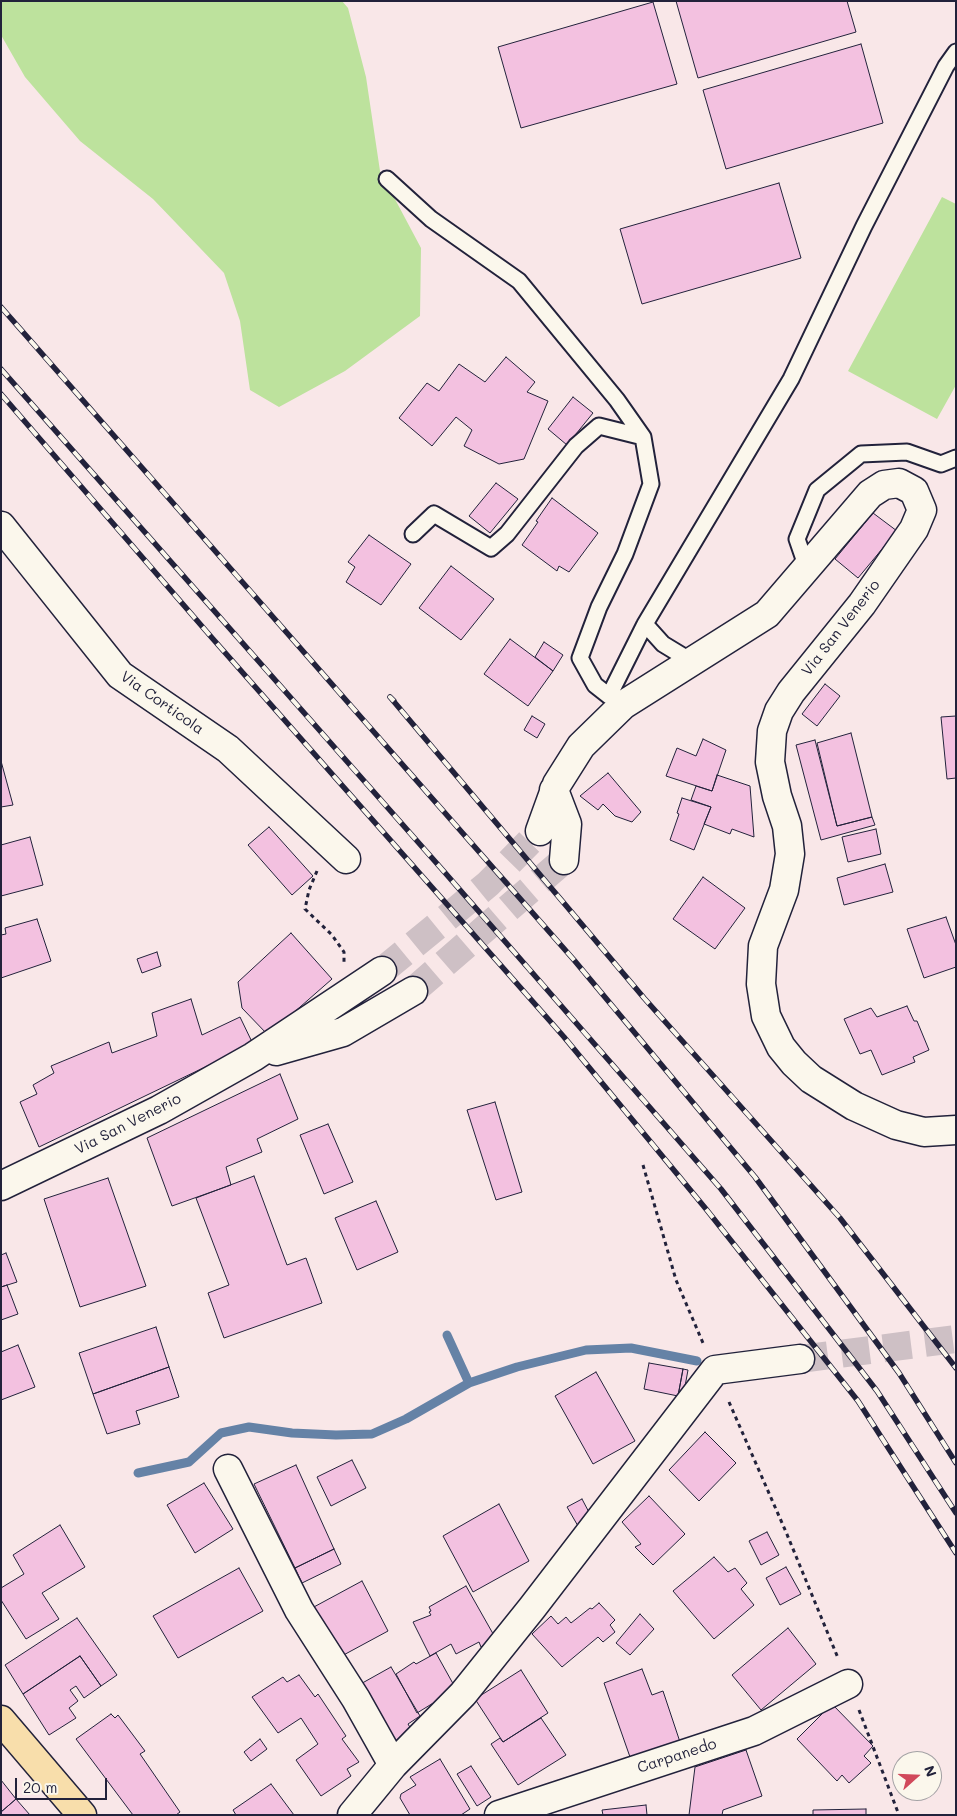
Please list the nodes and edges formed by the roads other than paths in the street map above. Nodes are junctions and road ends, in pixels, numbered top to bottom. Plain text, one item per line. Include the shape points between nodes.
1 (956, 52) edge
2 (387, 179) dead end
3 (643, 437) junction
4 (956, 458) edge
5 (1, 526) edge
6 (413, 534) dead end
7 (807, 568) junction
8 (645, 624) junction
9 (691, 661) junction
10 (616, 701) junction
11 (554, 790) junction
12 (540, 831) tunnel mouth
13 (339, 853) road end
14 (564, 860) tunnel mouth
15 (382, 971) tunnel mouth
16 (413, 991) tunnel mouth
17 (253, 1057) junction
18 (956, 1130) edge
19 (1, 1186) edge
20 (800, 1359) tunnel mouth
21 (228, 1469) dead end
22 (848, 1684) road end
23 (1, 1720) edge
24 (393, 1765) junction
25 (82, 1815) edge
26 (352, 1815) edge
27 (499, 1815) edge

1 - 8 lane via 868,217 791,379
2 - 3 lane via 431,219 519,281 617,400
3 - 6 lane via 599,426 576,446 507,534 491,548 434,514
3 - 10 lane via 651,484 580,658 595,685
4 - 7 lane via 941,464 907,452 861,454 817,490 797,539
5 - 13 street, Via Corticola via 120,675 228,749
7 - 9 street, Via San Venerio via 767,614
7 - 18 street, Via San Venerio via 870,494 884,485 899,483 914,491 922,510 914,529 862,604 791,692 779,710 772,731 770,762 787,826 790,854 784,890 763,946 762,984 766,1016 780,1047 794,1063 811,1079 854,1106 896,1125 924,1132
8 - 9 lane via 663,644
8 - 10 lane
9 - 10 street, Via San Venerio
10 - 11 street, Via San Venerio via 581,746
11 - 12 street, Via San Venerio
11 - 14 street via 567,824
15 - 17 street, Via San Venerio
16 - 17 street, Via San Venerio via 343,1032
17 - 19 street, Via San Venerio via 159,1110
20 - 24 street via 715,1370 463,1694
21 - 24 street via 300,1610
22 - 27 street, Carpanedo via 754,1731
23 - 25 main road
24 - 26 street

